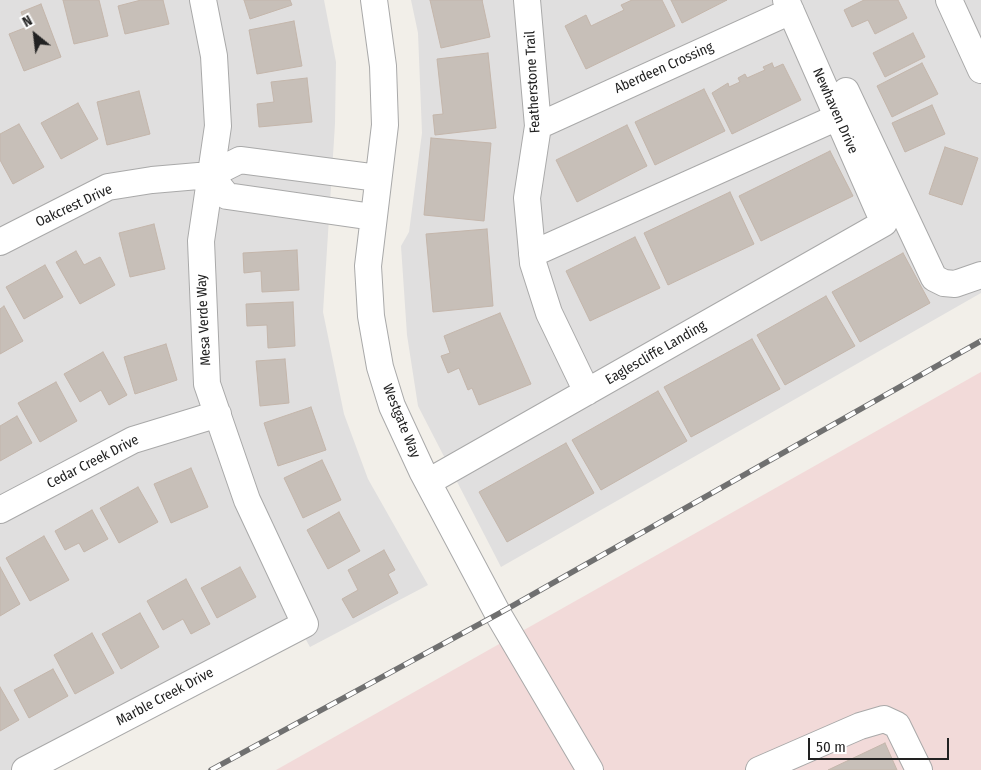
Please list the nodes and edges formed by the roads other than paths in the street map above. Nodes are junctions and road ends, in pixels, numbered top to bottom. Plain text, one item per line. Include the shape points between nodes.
1 (203, 0) edge
2 (374, 0) edge
3 (949, 0) edge
4 (534, 2) edge
5 (793, 4) edge
6 (981, 70) edge
7 (838, 117) junction
8 (538, 126) junction
9 (210, 175) junction
10 (378, 178) junction
11 (373, 217) junction
12 (884, 223) joint
13 (0, 242) edge
14 (532, 254) junction
15 (981, 275) edge
16 (587, 392) junction
17 (218, 414) junction
18 (428, 482) junction
19 (0, 510) edge
20 (305, 624) joint
21 (25, 770) edge
22 (590, 770) edge
23 (760, 770) edge
24 (919, 770) edge

1 - 9 street, Mesa Verde Way via 214,56 217,117
2 - 10 street, Westgate Way via 383,66 385,125
3 - 6 street
4 - 8 street, Featherstone Trail
5 - 7 street, Newhaven Drive
5 - 8 street, Aberdeen Crossing
5 - 15 street via 934,278 954,284
7 - 12 street, Newhaven Drive
7 - 14 street
8 - 14 street, Featherstone Trail via 527,198
9 - 10 street, Oakcrest Drive via 240,160
9 - 11 street via 227,196
9 - 13 street, Oakcrest Drive via 108,187
9 - 17 street, Mesa Verde Way via 201,242 207,384
10 - 11 street, Westgate Way
11 - 18 street, Westgate Way via 368,266 371,316 380,367 392,406
12 - 16 street, Eaglescliffe Landing
14 - 16 street, Featherstone Trail via 548,313
16 - 18 street, Eaglescliffe Landing
17 - 19 street, Cedar Creek Drive via 133,440
17 - 20 street, Mesa Verde Way via 247,500
18 - 22 street, Westgate Way via 498,614
20 - 21 street, Marble Creek Drive
23 - 24 street via 860,726 884,719 897,725

